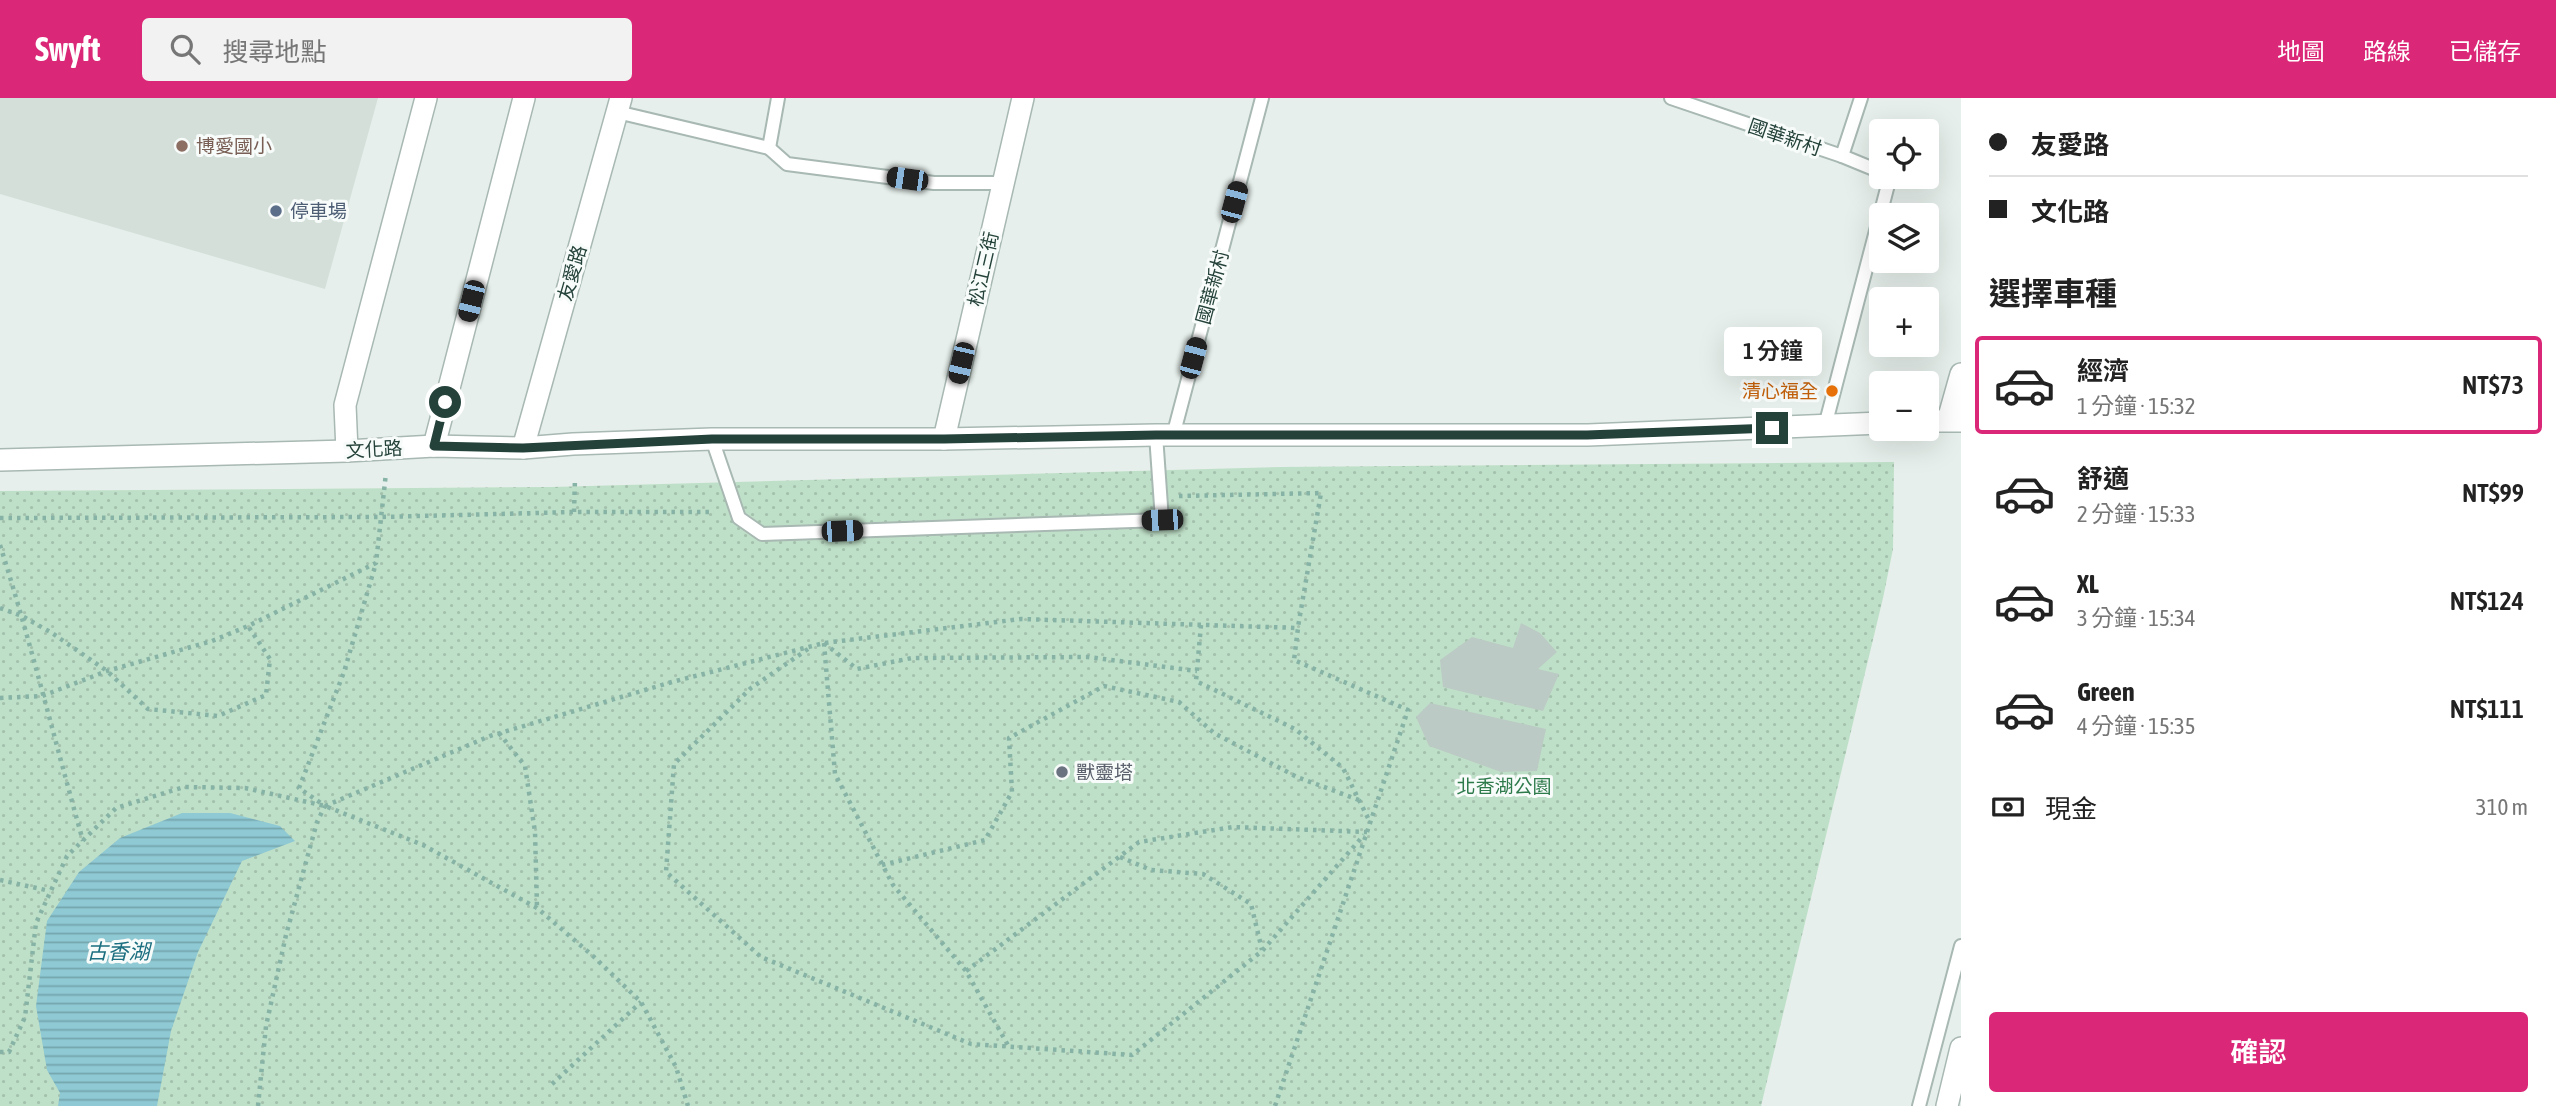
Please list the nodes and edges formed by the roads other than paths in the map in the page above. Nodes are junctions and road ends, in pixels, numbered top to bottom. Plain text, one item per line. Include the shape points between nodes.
1 (426, 98) edge
2 (524, 98) edge
3 (778, 98) edge
4 (1023, 98) edge
5 (1262, 98) edge
6 (1671, 98) edge
7 (1861, 98) edge
8 (1707, 104) edge
9 (619, 105) edge
10 (769, 148) junction
11 (1842, 156) junction
12 (1869, 167) edge
13 (1002, 183) junction
14 (1887, 189) edge
15 (1961, 374) edge
16 (1955, 420) edge
17 (1869, 424) edge
18 (1825, 426) junction
19 (1164, 436) junction
20 (712, 439) junction
21 (944, 439) junction
22 (434, 446) junction
23 (523, 448) junction
24 (346, 451) junction
25 (0, 460) edge
26 (1961, 946) edge
27 (1961, 1048) edge
28 (1919, 1106) edge
29 (1947, 1106) edge

1 - 24 street via 345,405
2 - 22 street
3 - 10 lane
4 - 13 street, 松江三街
5 - 19 lane, 國華新村
6 - 8 lane, 國華新村
7 - 11 lane, 國華新村
8 - 11 lane, 國華新村
9 - 10 lane
9 - 23 street, 友愛路
10 - 13 lane via 787,164 934,183
11 - 12 lane
13 - 21 street, 松江三街
14 - 18 lane
15 - 16 street
17 - 18 street, 文化路
18 - 19 street, 文化路 via 1587,435
19 - 20 lane, 國華新村 via 1162,520 762,534 739,518
19 - 21 street, 文化路
20 - 21 street, 文化路
20 - 23 street, 文化路
22 - 23 street, 文化路
22 - 24 street, 文化路
24 - 25 street, 文化路
26 - 28 lane
27 - 29 street

